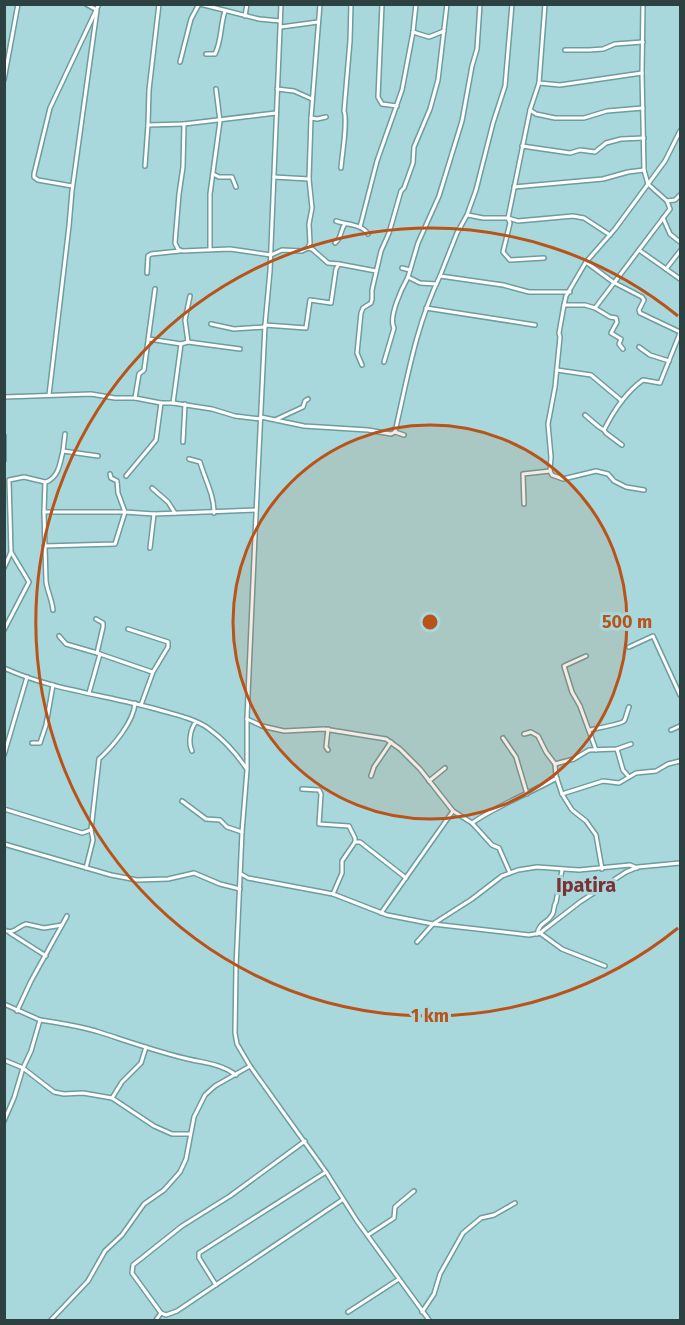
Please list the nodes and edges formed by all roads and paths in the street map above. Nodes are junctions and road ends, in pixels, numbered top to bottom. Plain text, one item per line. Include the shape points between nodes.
1 (18, 4) edge
2 (86, 4) edge
3 (99, 4) edge
4 (159, 4) edge
5 (200, 4) edge
6 (247, 4) edge
7 (281, 4) edge
8 (320, 4) edge
9 (351, 4) edge
10 (382, 4) edge
11 (416, 4) edge
12 (447, 4) edge
13 (480, 4) edge
14 (512, 4) edge
15 (545, 4) edge
16 (643, 4) edge
17 (97, 10) junction
18 (225, 11) junction
19 (245, 16) junction
20 (281, 21) junction
21 (318, 22) junction
22 (280, 27) junction
23 (444, 31) junction
24 (413, 32) junction
25 (643, 42) junction
26 (565, 50) dead end
27 (4, 51) edge
28 (10, 52) junction
29 (206, 54) dead end
30 (180, 62) dead end
31 (642, 72) junction
32 (4, 80) edge
33 (539, 83) junction
34 (216, 89) dead end
35 (277, 89) junction
36 (312, 99) junction
37 (397, 106) junction
38 (643, 108) junction
39 (530, 110) junction
40 (276, 112) junction
41 (326, 117) dead end
42 (311, 118) junction
43 (220, 121) junction
44 (184, 124) junction
45 (148, 125) junction
46 (681, 131) edge
47 (644, 138) junction
48 (522, 146) junction
49 (145, 166) dead end
50 (341, 168) dead end
51 (644, 170) junction
52 (212, 172) junction
53 (274, 177) junction
54 (309, 179) junction
55 (648, 184) junction
56 (72, 186) junction
57 (236, 187) dead end
58 (514, 187) junction
59 (681, 195) edge
60 (667, 201) junction
61 (467, 215) junction
62 (508, 218) junction
63 (663, 218) junction
64 (336, 221) dead end
65 (345, 224) junction
66 (360, 227) junction
67 (368, 234) dead end
68 (610, 235) junction
69 (681, 242) edge
70 (335, 243) dead end
71 (308, 248) junction
72 (210, 249) junction
73 (639, 250) junction
74 (182, 251) junction
75 (681, 251) edge
76 (271, 255) junction
77 (544, 258) dead end
78 (586, 262) junction
79 (339, 264) junction
80 (402, 268) dead end
81 (666, 269) junction
82 (410, 270) junction
83 (376, 271) junction
84 (147, 273) dead end
85 (440, 276) junction
86 (408, 277) junction
87 (681, 279) edge
88 (613, 282) junction
89 (436, 284) junction
90 (155, 289) dead end
91 (570, 292) junction
92 (190, 296) dead end
93 (564, 305) junction
94 (426, 308) junction
95 (595, 308) junction
96 (211, 324) dead end
97 (536, 325) dead end
98 (265, 326) junction
99 (681, 332) edge
100 (149, 339) junction
101 (188, 342) junction
102 (181, 344) junction
103 (639, 347) dead end
104 (240, 349) dead end
105 (623, 349) dead end
106 (669, 360) junction
107 (384, 362) dead end
108 (362, 365) dead end
109 (557, 370) junction
110 (49, 395) junction
111 (4, 397) edge
112 (135, 398) junction
113 (308, 399) dead end
114 (622, 401) junction
115 (161, 403) junction
116 (173, 403) junction
117 (185, 404) junction
118 (585, 415) dead end
119 (261, 418) junction
120 (277, 420) junction
121 (604, 430) junction
122 (395, 432) junction
123 (65, 434) dead end
124 (404, 435) dead end
125 (4, 436) edge
126 (183, 442) dead end
127 (622, 445) dead end
128 (63, 451) junction
129 (98, 456) dead end
130 (189, 459) dead end
131 (4, 460) edge
132 (549, 471) junction
133 (110, 474) dead end
134 (126, 476) dead end
135 (7, 480) edge
136 (45, 482) junction
137 (152, 488) dead end
138 (644, 490) dead end
139 (524, 504) dead end
140 (256, 510) junction
141 (44, 512) junction
142 (125, 512) junction
143 (214, 513) junction
144 (154, 514) junction
145 (176, 514) junction
146 (44, 546) junction
147 (150, 548) dead end
148 (11, 552) junction
149 (4, 568) edge
150 (53, 610) dead end
151 (96, 619) dead end
152 (128, 629) dead end
153 (4, 630) edge
154 (59, 636) dead end
155 (629, 647) dead end
156 (98, 653) junction
157 (586, 656) dead end
158 (4, 668) edge
159 (153, 672) junction
160 (27, 677) junction
161 (53, 685) junction
162 (88, 693) junction
163 (681, 695) edge
164 (135, 703) junction
165 (141, 705) junction
166 (629, 707) dead end
167 (247, 718) junction
168 (196, 722) junction
169 (681, 726) edge
170 (328, 729) junction
171 (589, 730) junction
172 (671, 730) dead end
173 (524, 734) dead end
174 (503, 738) dead end
175 (391, 742) junction
176 (32, 743) dead end
177 (632, 744) dead end
178 (617, 749) junction
179 (328, 750) dead end
180 (596, 750) junction
181 (192, 751) dead end
182 (4, 755) edge
183 (681, 761) edge
184 (555, 764) junction
185 (445, 768) dead end
186 (247, 770) junction
187 (371, 776) dead end
188 (629, 777) junction
189 (556, 778) junction
190 (429, 781) junction
191 (302, 789) dead end
192 (527, 794) junction
193 (562, 794) junction
194 (182, 801) dead end
195 (4, 809) edge
196 (453, 811) junction
197 (472, 823) junction
198 (91, 830) junction
199 (242, 832) junction
200 (355, 842) junction
201 (4, 844) edge
202 (681, 863) edge
203 (635, 867) junction
204 (86, 868) junction
205 (602, 868) junction
206 (562, 869) junction
207 (241, 873) junction
208 (510, 873) junction
209 (248, 878) junction
210 (406, 878) junction
211 (240, 881) junction
212 (240, 889) junction
213 (333, 894) junction
214 (381, 913) junction
215 (67, 916) dead end
216 (433, 924) junction
217 (62, 925) junction
218 (6, 931) edge
219 (538, 934) junction
220 (417, 942) dead end
221 (46, 956) junction
222 (606, 966) dead end
223 (4, 1004) edge
224 (17, 1011) junction
225 (40, 1020) junction
226 (146, 1047) junction
227 (4, 1060) edge
228 (250, 1066) junction
229 (23, 1068) junction
230 (236, 1075) junction
231 (112, 1098) junction
232 (4, 1121) edge
233 (189, 1134) junction
234 (304, 1141) junction
235 (326, 1172) junction
236 (414, 1191) dead end
237 (342, 1200) junction
238 (515, 1203) dead end
239 (368, 1235) junction
240 (399, 1279) junction
241 (216, 1285) junction
242 (348, 1312) dead end
243 (422, 1312) junction
244 (161, 1313) junction
245 (51, 1320) edge
246 (156, 1320) edge
247 (429, 1320) edge

1 - 28 street
2 - 17 street
3 - 17 street
4 - 45 street
5 - 18 street
5 - 30 street via 191,19
6 - 19 street
7 - 20 street
8 - 21 street
9 - 50 street
10 - 37 street via 378,97 382,104
11 - 24 street
12 - 23 street
13 - 82 street via 477,49 462,121
14 - 61 street via 505,86
15 - 33 street
16 - 25 street
17 - 56 street
17 - 56 street via 50,108 34,174 38,180
18 - 19 street
18 - 29 street via 220,44 215,54
19 - 20 street
20 - 22 street
21 - 22 street
21 - 36 street
22 - 35 street
23 - 24 street via 429,37
23 - 83 street via 430,109 414,147 413,163
24 - 37 street
25 - 26 street
25 - 31 street
27 - 28 street
28 - 32 street
31 - 33 street via 560,85
31 - 38 street
33 - 39 street
34 - 43 street
35 - 36 street
35 - 40 street
36 - 42 street
37 - 66 street via 377,161
38 - 39 street via 607,111 584,118 555,118
38 - 47 street
39 - 48 street
40 - 43 street
40 - 53 street
41 - 42 street
42 - 54 street
43 - 44 street
43 - 52 street
44 - 45 street
44 - 74 street via 175,243
45 - 49 street
46 - 55 street
47 - 48 street via 606,143 595,152 570,153
47 - 51 street
48 - 58 street
51 - 55 street
51 - 58 street via 603,179
52 - 57 street via 214,176 232,177
52 - 72 street
53 - 54 street
53 - 76 street
54 - 71 street via 312,208
55 - 60 street
55 - 68 street
56 - 110 street
58 - 62 street
59 - 60 street
60 - 63 street via 670,209
61 - 62 street
61 - 85 street
62 - 68 street via 579,217
62 - 77 street via 503,252 510,260
63 - 69 street via 670,234
63 - 73 street
64 - 65 street
65 - 66 street
65 - 70 street
66 - 67 street
68 - 78 street
71 - 76 street
71 - 79 street via 328,263
72 - 74 street
72 - 76 street
73 - 81 street
73 - 88 street
74 - 84 street via 151,254
75 - 81 street
76 - 98 street
78 - 88 street
78 - 91 street
79 - 83 street
79 - 98 street via 331,303 310,300 306,328
80 - 82 street
81 - 87 street
82 - 86 street
83 - 108 street via 371,303 361,313 357,354
85 - 89 street
85 - 91 street via 529,291
86 - 89 street
86 - 107 street via 392,314 394,328
88 - 95 street
88 - 99 street via 644,298 640,313
89 - 94 street
90 - 100 street
91 - 93 street
92 - 101 street via 185,320
93 - 95 street
93 - 109 street
94 - 97 street
94 - 122 street
95 - 105 street via 616,318 611,333 621,339
96 - 98 street via 234,329
98 - 119 street
99 - 106 street
100 - 102 street
100 - 112 street
101 - 102 street
101 - 104 street
102 - 116 street
103 - 106 street
106 - 114 street via 660,383 643,380
109 - 114 street via 591,375
109 - 132 street via 548,424
110 - 111 street
110 - 112 street
112 - 115 street
113 - 120 street via 303,407
114 - 121 street
115 - 116 street
115 - 134 street via 156,440
116 - 117 street
117 - 119 street
117 - 126 street
118 - 121 street
119 - 120 street
119 - 140 street
120 - 122 street via 304,426
121 - 127 street
122 - 124 street
123 - 128 street
125 - 131 street
128 - 129 street
128 - 136 street via 57,473
130 - 143 street via 200,462 208,479
132 - 138 street via 563,479 596,471 626,487
132 - 139 street via 523,474
133 - 142 street via 117,481
135 - 136 street via 24,477
135 - 148 street
136 - 141 street
137 - 145 street
140 - 143 street
140 - 167 street
141 - 142 street
141 - 146 street
142 - 144 street
142 - 146 street via 115,544
143 - 145 street
144 - 145 street
144 - 147 street
146 - 150 street via 47,589
148 - 149 street
148 - 153 street via 29,582
151 - 156 street via 103,623
152 - 159 street via 168,642
154 - 156 street via 66,644
155 - 163 street via 653,636
156 - 159 street
156 - 162 street
157 - 171 street via 564,666
158 - 160 street
159 - 165 street
160 - 161 street
160 - 182 street
161 - 162 street
161 - 176 street via 40,743
162 - 164 street
164 - 165 street
164 - 198 street via 132,716 112,747 99,759
165 - 168 street
166 - 171 street via 620,723
167 - 170 street via 284,731
167 - 186 street
168 - 181 street via 191,736
168 - 186 street via 228,746
169 - 172 street
170 - 175 street
170 - 179 street
171 - 180 street
173 - 184 street via 538,736
174 - 192 street via 516,757
175 - 187 street
175 - 190 street
177 - 178 street
178 - 180 street
178 - 188 street
180 - 184 street
183 - 188 street
184 - 189 street
185 - 190 street
186 - 199 street
188 - 193 street via 619,783 603,781
189 - 192 street
189 - 193 street
190 - 196 street
191 - 200 street via 319,790 319,824 349,826
192 - 197 street via 492,809
193 - 205 street via 596,835
194 - 199 street via 206,819 220,820
195 - 198 street via 82,833
196 - 197 street
196 - 210 street
197 - 208 street via 498,848
198 - 204 street via 93,840
199 - 207 street
200 - 210 street
200 - 213 street via 342,861 342,873
201 - 204 street
202 - 203 street
203 - 205 street
203 - 219 street
204 - 212 street via 137,880 194,873
205 - 206 street
206 - 208 street via 537,867
206 - 219 street via 554,913 542,923
207 - 209 street
207 - 211 street
208 - 216 street
209 - 211 street
209 - 213 street
210 - 214 street
211 - 212 street
212 - 228 street via 234,1019 237,1044
213 - 214 street
214 - 216 street
215 - 217 street
216 - 219 street
216 - 220 street
217 - 218 street via 44,928 26,924
217 - 221 street
218 - 221 street
219 - 222 street via 562,949
221 - 224 street
223 - 224 street
224 - 225 street
225 - 226 street
225 - 229 street
226 - 230 street via 207,1061
226 - 231 street via 137,1068
227 - 229 street
228 - 230 street
228 - 234 street
229 - 231 street via 54,1092
229 - 232 street
230 - 233 street via 205,1095
231 - 233 street via 154,1126 172,1134
233 - 245 street via 180,1172 144,1204 105,1251 88,1281
234 - 235 street
234 - 244 street via 133,1264 132,1273
235 - 237 street
235 - 241 street via 199,1253
236 - 239 street via 394,1207 394,1218
237 - 239 street
237 - 241 street
238 - 243 street via 481,1218 464,1233
239 - 240 street
240 - 242 street
240 - 243 street
241 - 244 street via 177,1311
243 - 247 street
244 - 246 street

